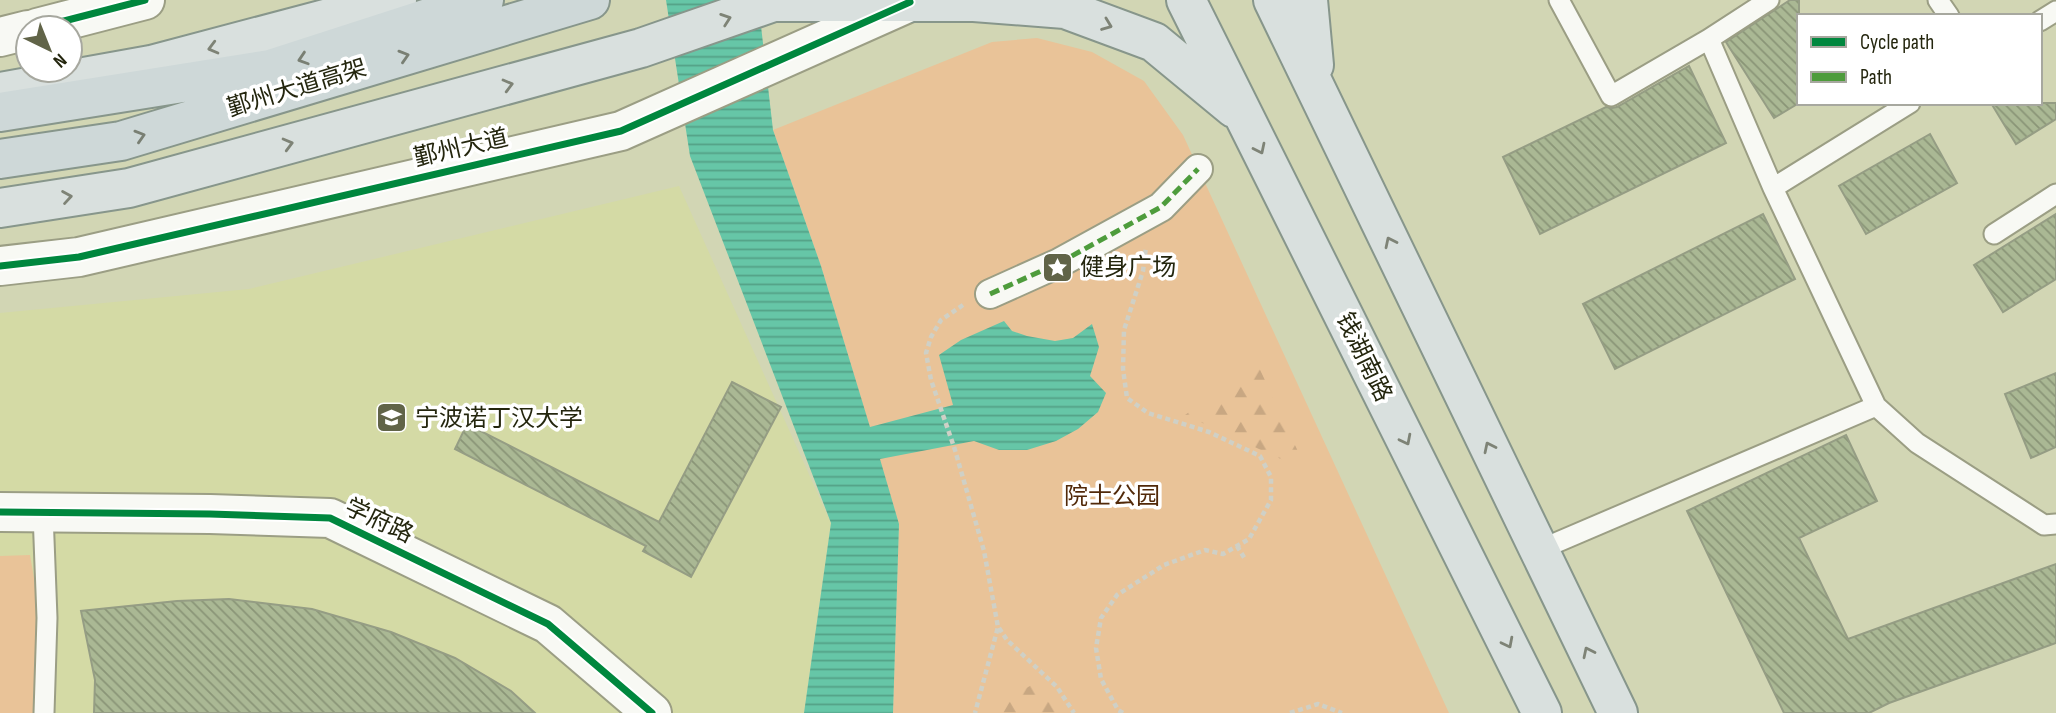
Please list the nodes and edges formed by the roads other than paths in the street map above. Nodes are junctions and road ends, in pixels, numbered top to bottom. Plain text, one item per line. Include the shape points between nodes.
1 (145, 0) edge
2 (397, 0) edge
3 (484, 0) edge
4 (590, 0) edge
5 (1186, 0) edge
6 (1273, 0) edge
7 (1308, 0) edge
8 (1559, 0) edge
9 (1769, 0) edge
10 (776, 1) edge
11 (910, 2) junction
12 (84, 16) edge
13 (1709, 39) junction
14 (1317, 91) junction
15 (0, 92) edge
16 (1907, 105) edge
17 (0, 111) edge
18 (1244, 116) junction
19 (0, 159) edge
20 (1198, 169) dead end
21 (1773, 188) junction
22 (2056, 194) edge
23 (0, 208) edge
24 (1994, 234) dead end
25 (0, 266) edge
26 (990, 294) road end
27 (1875, 405) junction
28 (0, 512) edge
29 (43, 513) junction
30 (2056, 524) edge
31 (1539, 550) junction
32 (44, 713) edge
33 (652, 713) edge
34 (1542, 713) edge
35 (1618, 713) edge

1 - 12 street
2 -> 15 main road via 151,65
3 -> 17 highway, 鄞州大道高架 via 270,69
19 -> 4 highway, 鄞州大道高架 via 121,141
5 - 18 main road, 钱湖南路
6 - 14 main road
7 - 14 main road
8 - 13 lane via 1611,96
9 - 13 lane
10 - 11 main road, 鄞州大道
23 -> 10 main road, 鄞州大道 via 129,188 642,48
11 -> 18 main road, 鄞州大道 via 1065,9 1154,42
11 - 25 street, 鄞州大道 via 621,131 79,257
13 - 21 lane
31 -> 14 main road
16 - 21 lane
18 -> 34 main road, 钱湖南路
20 - 26 street via 1161,207 1059,263
21 - 27 lane
22 - 24 lane
27 - 30 lane via 1917,443 2044,525
27 - 31 lane
28 - 29 street, 学府路
29 - 32 lane
29 - 33 street, 学府路 via 330,518 548,624
35 -> 31 main road

